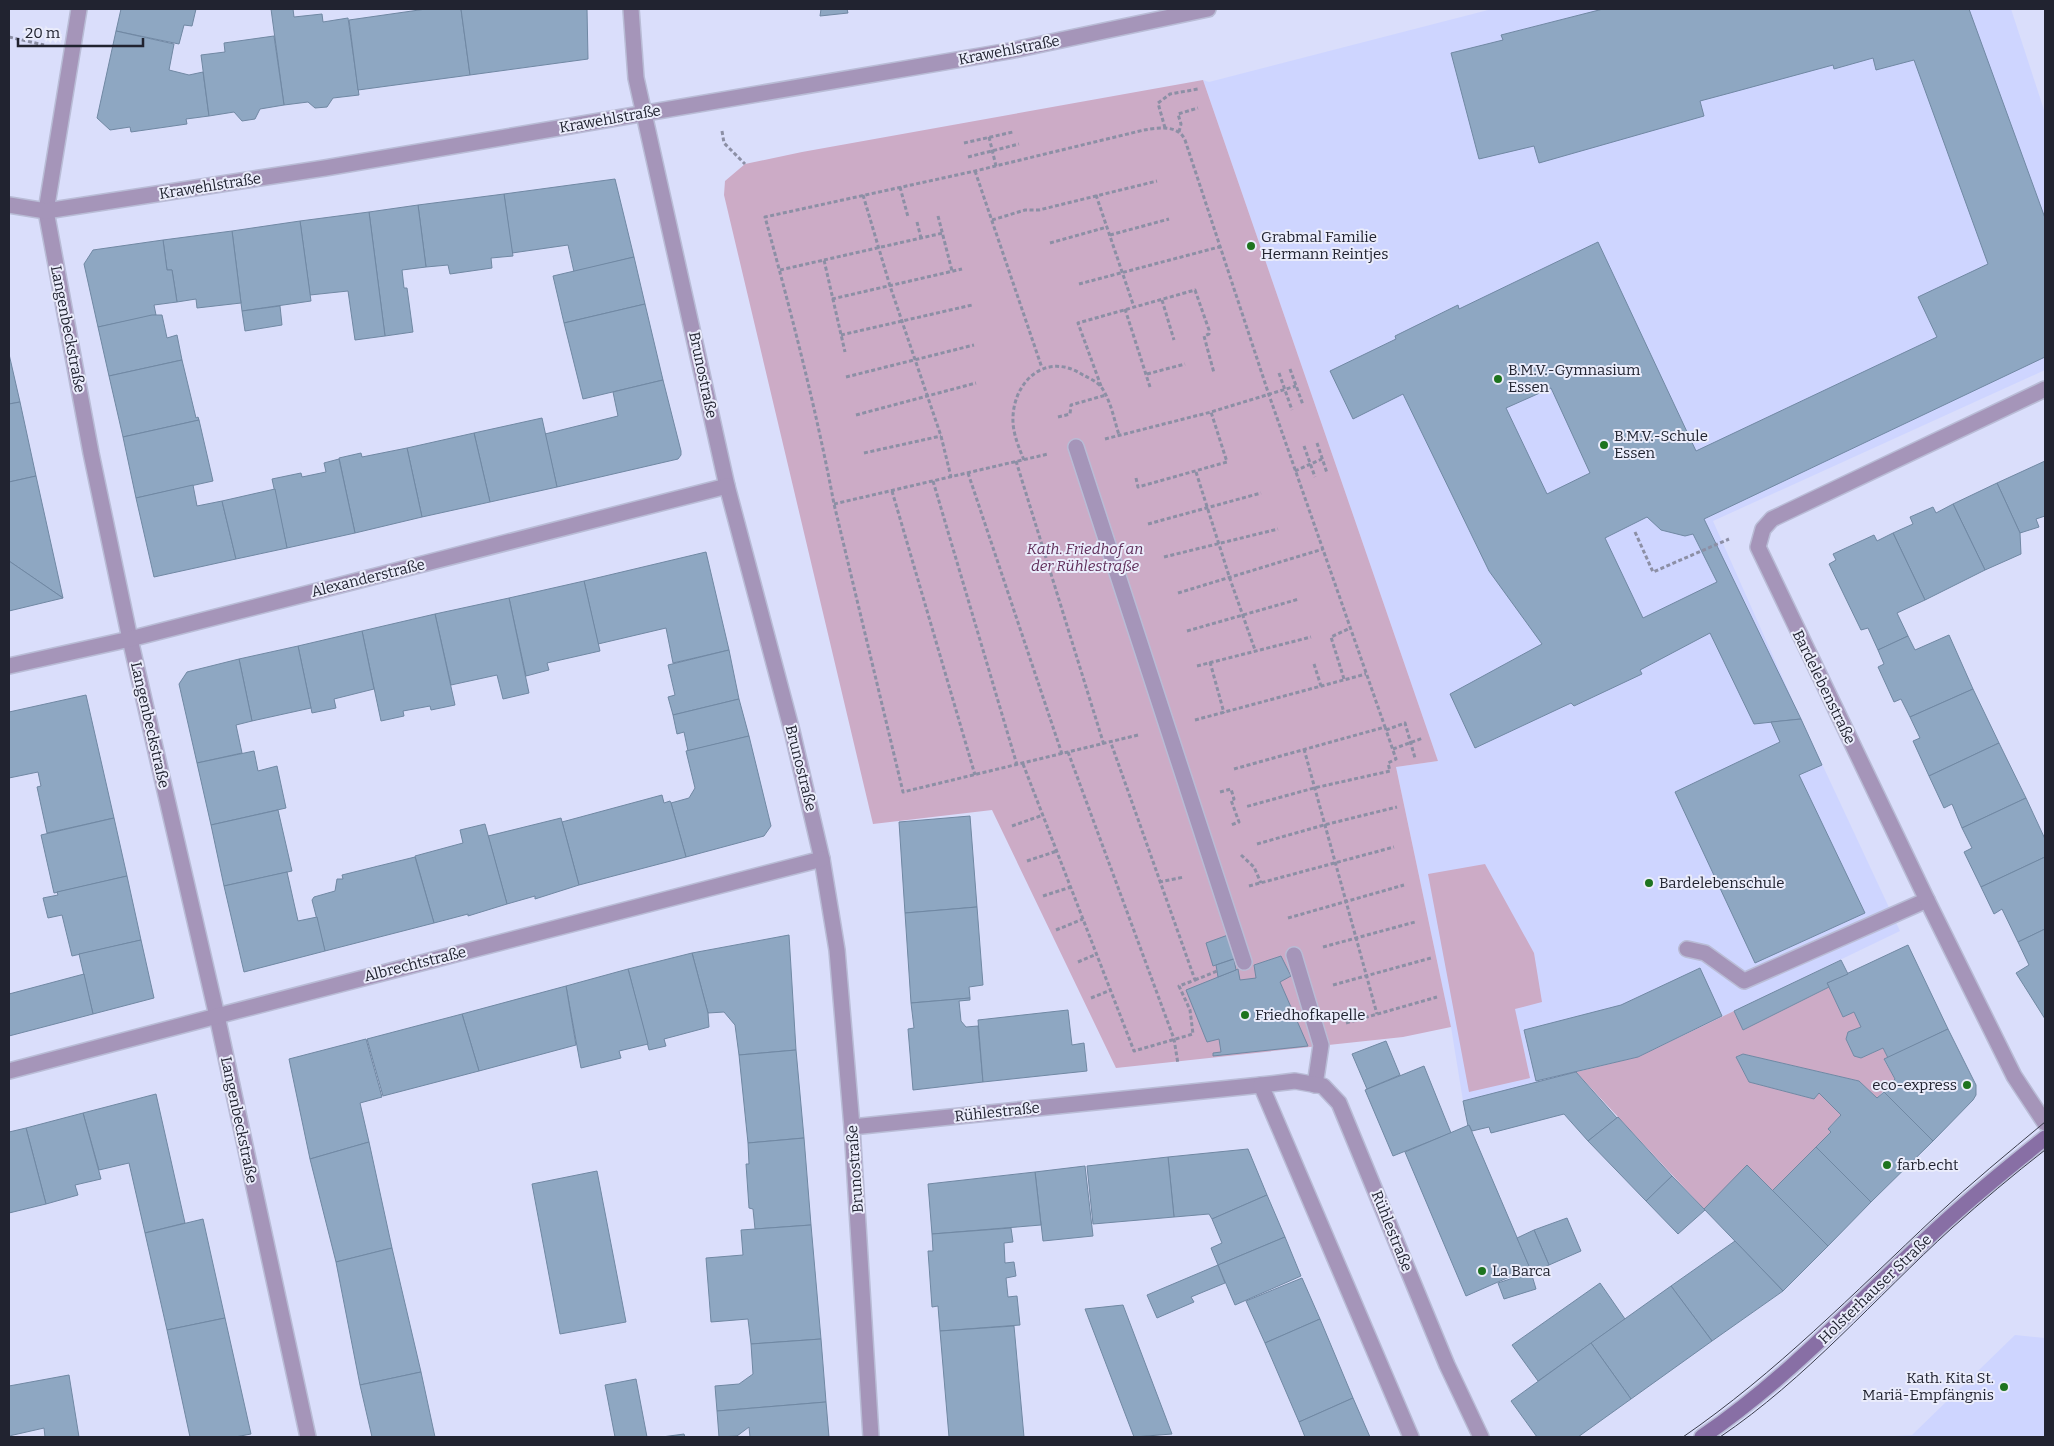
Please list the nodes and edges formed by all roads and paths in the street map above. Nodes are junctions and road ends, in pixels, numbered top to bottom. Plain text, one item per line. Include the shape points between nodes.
1 (79, 9) edge
2 (631, 9) edge
3 (1208, 9) edge
4 (1198, 89) dead end
5 (1198, 108) dead end
6 (644, 113) junction
7 (1165, 128) junction
8 (722, 131) dead end
9 (1013, 132) dead end
10 (1179, 132) junction
11 (989, 137) junction
12 (964, 143) dead end
13 (1019, 144) dead end
14 (992, 150) junction
15 (968, 156) dead end
16 (745, 164) dead end
17 (996, 166) junction
18 (975, 171) junction
19 (1157, 181) dead end
20 (900, 187) junction
21 (863, 195) junction
22 (1096, 195) junction
23 (9, 205) edge
24 (46, 211) junction
25 (938, 216) dead end
26 (908, 217) dead end
27 (1169, 219) dead end
28 (992, 220) junction
29 (917, 222) dead end
30 (1107, 227) junction
31 (943, 233) junction
32 (1110, 235) junction
33 (921, 238) junction
34 (1050, 243) dead end
35 (1219, 247) junction
36 (879, 249) junction
37 (824, 260) junction
38 (962, 269) dead end
39 (780, 270) junction
40 (952, 271) junction
41 (1122, 272) junction
42 (1078, 284) dead end
43 (890, 286) junction
44 (832, 299) junction
45 (1162, 300) junction
46 (972, 305) dead end
47 (1134, 307) junction
48 (1125, 310) junction
49 (902, 321) junction
50 (841, 335) junction
51 (1174, 340) dead end
52 (974, 346) dead end
53 (845, 352) dead end
54 (915, 359) junction
55 (1185, 364) dead end
56 (1042, 368) junction
57 (1290, 369) dead end
58 (1214, 373) dead end
59 (1279, 373) dead end
60 (1146, 374) junction
61 (846, 377) dead end
62 (976, 383) dead end
63 (1101, 386) junction
64 (1296, 386) junction
65 (1150, 387) dead end
66 (2045, 389) edge
67 (1285, 390) junction
68 (927, 395) junction
69 (1106, 395) junction
70 (1268, 395) junction
71 (1303, 405) dead end
72 (1292, 410) dead end
73 (1211, 412) junction
74 (856, 415) dead end
75 (1058, 417) dead end
76 (941, 436) junction
77 (1317, 443) dead end
78 (1304, 446) dead end
79 (1076, 447) joint
80 (864, 453) dead end
81 (1322, 459) junction
82 (1024, 460) junction
83 (1016, 461) junction
84 (1310, 464) junction
85 (1295, 471) junction
86 (1196, 472) junction
87 (968, 473) junction
88 (1327, 473) dead end
89 (951, 477) junction
90 (1315, 477) dead end
91 (1136, 478) dead end
92 (933, 481) junction
93 (727, 486) junction
94 (892, 491) junction
95 (1261, 493) dead end
96 (834, 504) junction
97 (1208, 507) junction
98 (1148, 524) dead end
99 (1278, 529) dead end
100 (1635, 532) dead end
101 (1732, 537) dead end
102 (1220, 543) junction
103 (1323, 549) junction
104 (1164, 557) dead end
105 (1230, 579) junction
106 (1178, 594) dead end
107 (1300, 599) dead end
108 (1243, 615) junction
109 (1350, 628) junction
110 (1187, 631) dead end
111 (1311, 636) dead end
112 (130, 639) junction
113 (1256, 650) junction
114 (1210, 662) junction
115 (1314, 664) dead end
116 (9, 666) edge
117 (1197, 666) dead end
118 (1366, 674) junction
119 (1344, 679) junction
120 (1321, 686) junction
121 (1224, 713) junction
122 (1167, 727) junction
123 (1386, 728) junction
124 (1423, 738) dead end
125 (1411, 742) junction
126 (1104, 745) junction
127 (1304, 749) junction
128 (1393, 749) junction
129 (1068, 752) junction
130 (1062, 754) junction
131 (1415, 758) dead end
132 (1023, 764) junction
133 (1017, 765) junction
134 (1234, 769) dead end
135 (975, 775) junction
136 (1314, 788) junction
137 (1245, 807) dead end
138 (1397, 807) dead end
139 (1043, 815) junction
140 (1324, 825) junction
141 (1012, 826) dead end
142 (1257, 844) dead end
143 (1394, 847) dead end
144 (1057, 851) junction
145 (822, 859) junction
146 (1027, 861) dead end
147 (1334, 862) junction
148 (1404, 885) dead end
149 (1071, 887) junction
150 (1222, 893) junction
151 (1043, 896) dead end
152 (1927, 900) junction
153 (1346, 901) junction
154 (1288, 918) dead end
155 (1083, 919) junction
156 (1415, 922) dead end
157 (1056, 930) dead end
158 (1355, 938) junction
159 (1687, 949) dead end
160 (1097, 954) junction
161 (1294, 955) dead end
162 (1431, 958) dead end
163 (1078, 962) dead end
164 (1244, 962) dead end
165 (1217, 971) dead end
166 (1366, 976) junction
167 (1195, 980) junction
168 (1328, 986) dead end
169 (1111, 990) junction
170 (1436, 997) dead end
171 (1091, 998) dead end
172 (1377, 1014) junction
173 (217, 1016) junction
174 (1341, 1024) dead end
175 (1174, 1039) junction
176 (1178, 1061) dead end
177 (9, 1071) edge
178 (1315, 1084) junction
179 (1261, 1085) junction
180 (2045, 1123) edge
181 (852, 1127) junction
182 (2045, 1138) edge
183 (308, 1437) edge
184 (871, 1437) edge
185 (1412, 1437) edge
186 (1481, 1437) edge
187 (1702, 1437) edge

1 - 24 street, Langenbeckstraße
2 - 6 street, Brunostraße via 636,78
3 - 6 street, Krawehlstraße via 1009,51
4 - 7 path via 1170,94 1158,103
5 - 10 path via 1178,114
6 - 24 street, Krawehlstraße via 325,168
6 - 93 street, Brunostraße
7 - 10 path
7 - 17 path via 1144,130
8 - 16 path via 724,143
9 - 11 path
10 - 35 path via 1185,140
11 - 12 path
11 - 14 path
13 - 14 path
14 - 15 path
14 - 17 path
17 - 18 path
18 - 20 path
18 - 28 path
19 - 22 path
20 - 21 path
20 - 26 path
21 - 36 path
21 - 39 path via 765,218
22 - 28 path
22 - 30 path
23 - 24 street, Krawehlstraße
24 - 112 street, Langenbeckstraße
25 - 31 path
27 - 32 path
28 - 56 path
29 - 33 path
30 - 32 path
30 - 34 path
31 - 33 path
31 - 40 path
32 - 41 path
33 - 36 path
35 - 41 path
35 - 70 path
36 - 37 path
36 - 43 path
37 - 39 path
37 - 44 path
38 - 40 path
39 - 96 path
40 - 43 path
41 - 42 path
41 - 47 path
43 - 44 path
43 - 49 path
44 - 50 path
45 - 47 path
45 - 51 path
45 - 58 path via 1194,290 1209,334 1204,336
46 - 49 path
47 - 48 path
48 - 60 path
48 - 63 path via 1078,323
49 - 50 path
49 - 54 path
50 - 53 path
52 - 54 path
54 - 61 path
54 - 68 path
55 - 60 path
56 - 63 path via 1057,365 1076,370
56 - 82 path via 1026,381 1016,402 1013,422 1016,442
57 - 64 path
59 - 67 path
60 - 65 path
62 - 68 path
63 - 69 path
64 - 67 path
64 - 71 path
66 - 152 street, Bardelebenstraße via 1772,519 1763,529 1758,547
67 - 70 path
67 - 72 path
68 - 74 path
68 - 76 path
69 - 73 path via 1119,435
69 - 75 path via 1071,406 1070,414
70 - 73 path
70 - 85 path
73 - 86 path via 1227,462
76 - 80 path
76 - 89 path
77 - 81 path
78 - 84 path
79 - 82 path
79 - 122 street
81 - 84 path
81 - 88 path
82 - 83 path
83 - 87 path
83 - 126 path
84 - 85 path
84 - 90 path
85 - 103 path
86 - 91 path via 1138,487
86 - 97 path
87 - 89 path
87 - 130 path
89 - 92 path
92 - 94 path
92 - 133 path
93 - 112 street, Alexanderstraße
93 - 145 street, Brunostraße via 792,731
94 - 96 path
94 - 135 path
95 - 97 path
96 - 135 path via 903,792
97 - 98 path
97 - 102 path
99 - 102 path
100 - 101 path via 1653,572
102 - 104 path
102 - 105 path
103 - 105 path
103 - 109 path
105 - 106 path
105 - 108 path
107 - 108 path
108 - 110 path
108 - 113 path
109 - 118 path
109 - 119 path via 1331,637
111 - 113 path
112 - 116 street, Alexanderstraße
112 - 173 street, Langenbeckstraße
113 - 114 path
114 - 117 path
114 - 121 path
115 - 120 path
118 - 119 path
118 - 123 path
119 - 120 path
120 - 121 path
121 - 122 path
122 - 150 street
123 - 125 path via 1405,723
123 - 127 path
123 - 128 path
124 - 125 path
125 - 128 path
125 - 131 path
126 - 129 path
126 - 167 path via 1111,743
127 - 134 path
127 - 136 path
128 - 136 path via 1396,760 1388,763 1390,771
129 - 130 path
129 - 175 path
130 - 132 path
132 - 133 path
132 - 139 path
133 - 135 path
136 - 137 path
136 - 140 path
138 - 140 path
139 - 141 path
139 - 144 path
140 - 142 path
140 - 147 path
143 - 147 path
144 - 146 path
144 - 149 path
145 - 173 street, Albrechtstraße
145 - 181 street, Brunostraße via 837,950
147 - 150 path
147 - 153 path
148 - 153 path
149 - 151 path
149 - 155 path
150 - 164 street
152 - 159 street via 1744,981 1704,953
152 - 180 street, Bardelebenstraße via 2014,1076
153 - 154 path
153 - 158 path
155 - 157 path
155 - 160 path
156 - 158 path
158 - 166 path
160 - 163 path
160 - 169 path
161 - 178 street via 1321,1045
162 - 166 path
165 - 167 path
166 - 168 path
166 - 172 path
167 - 175 path via 1179,986 1190,1010 1193,1034
169 - 171 path
169 - 175 path via 1134,1051
170 - 172 path
172 - 174 path
173 - 177 street, Albrechtstraße
173 - 183 street, Langenbeckstraße
175 - 176 path
178 - 179 street, Rühlestraße via 1295,1081
178 - 186 street, Rühlestraße via 1323,1086 1339,1104
179 - 181 street, Rühlestraße
179 - 185 street
181 - 184 street, Brunostraße
182 - 187 main road, Holsterhauser Straße via 1945,1222 1816,1346 1759,1395

